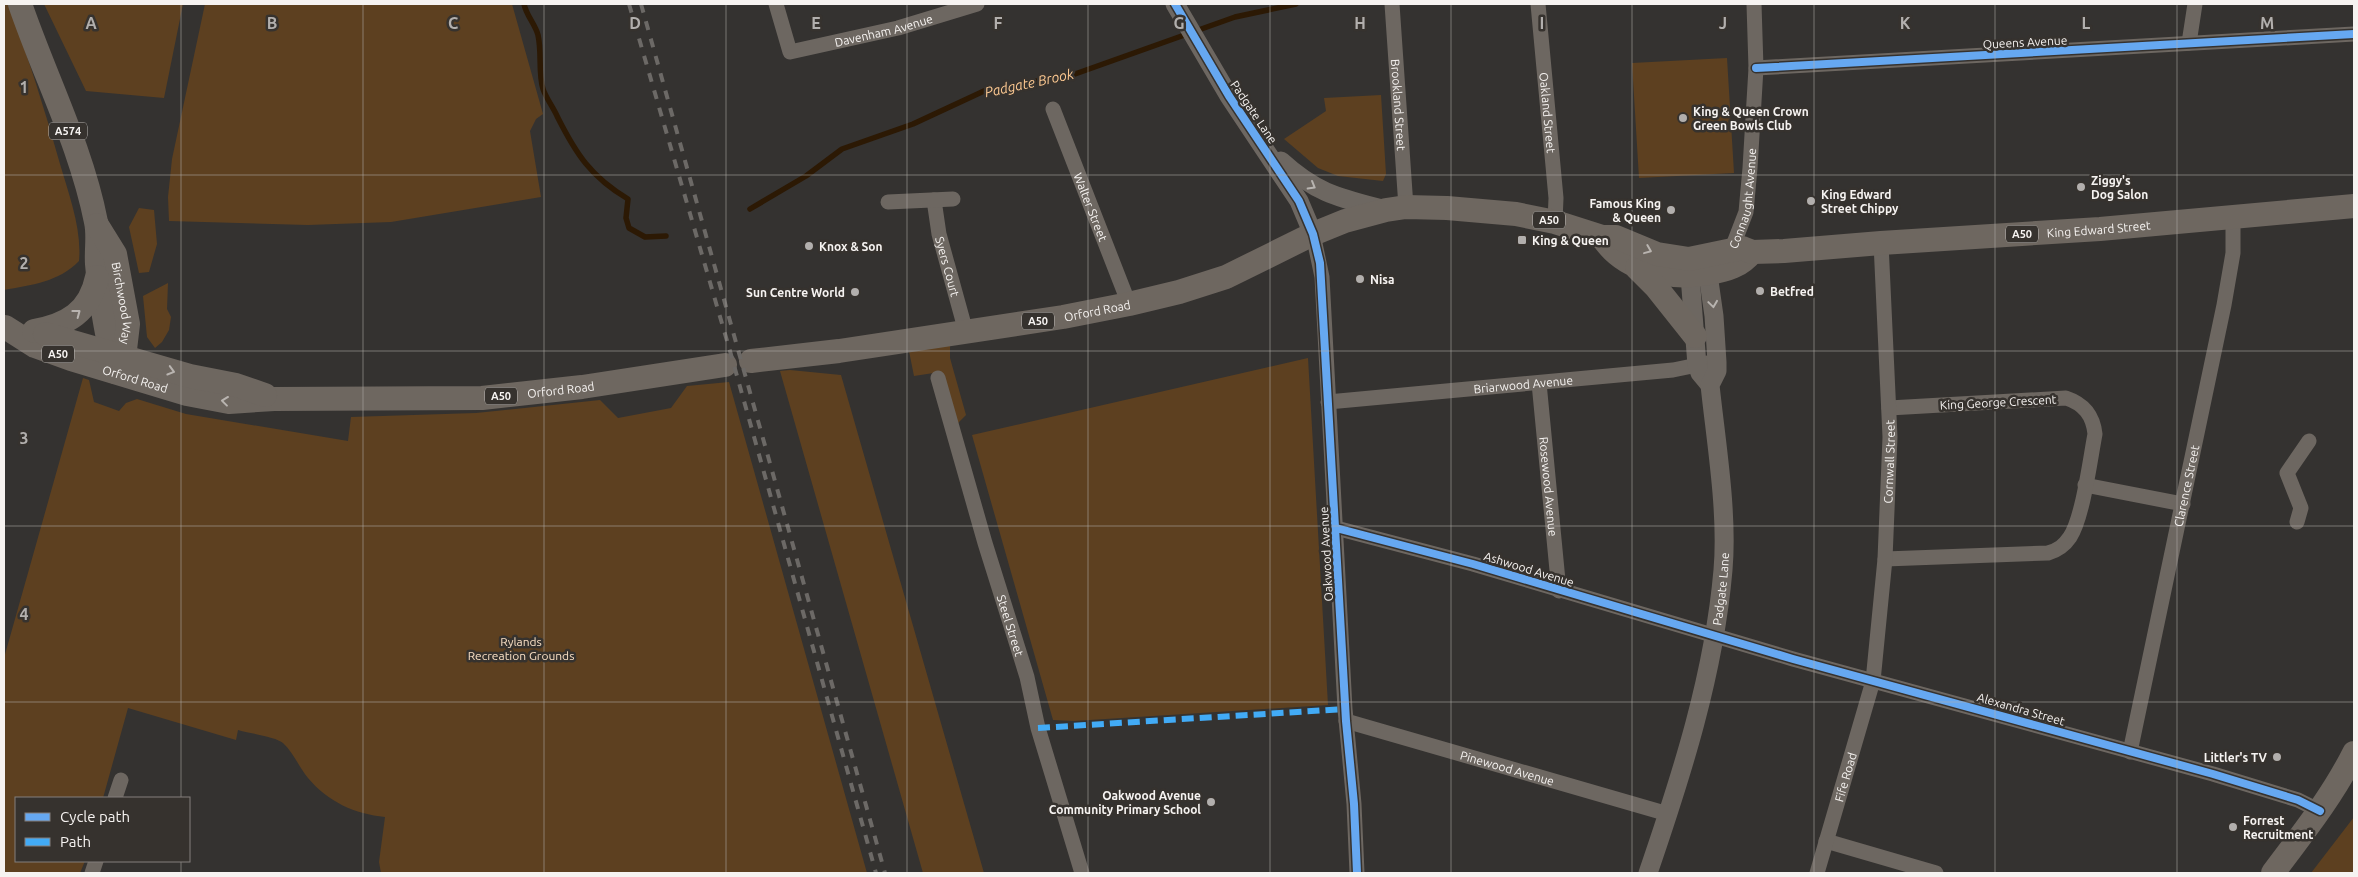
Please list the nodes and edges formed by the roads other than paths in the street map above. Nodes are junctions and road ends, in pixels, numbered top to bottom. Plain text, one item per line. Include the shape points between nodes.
1 (20, 4) edge
2 (776, 4) edge
3 (977, 4) edge
4 (1175, 4) edge
5 (1392, 4) edge
6 (1538, 4) edge
7 (1754, 4) edge
8 (2195, 4) edge
9 (2354, 34) edge
10 (2189, 43) junction
11 (1756, 68) junction
12 (1053, 109) dead end
13 (1262, 143) junction
14 (953, 199) dead end
15 (934, 200) junction
16 (888, 202) dead end
17 (2354, 206) edge
18 (1396, 209) junction
19 (2233, 218) junction
20 (1555, 222) junction
21 (97, 224) junction
22 (1313, 234) junction
23 (1602, 237) junction
24 (1881, 243) junction
25 (1714, 263) junction
26 (1636, 266) junction
27 (98, 273) junction
28 (1129, 304) junction
29 (4, 326) edge
30 (34, 330) junction
31 (966, 332) junction
32 (1694, 336) junction
33 (117, 361) junction
34 (751, 361) dead end
35 (1717, 362) junction
36 (725, 365) dead end
37 (1698, 365) junction
38 (938, 378) dead end
39 (1539, 383) junction
40 (1710, 385) junction
41 (1328, 402) junction
42 (1889, 408) junction
43 (2310, 441) dead end
44 (2086, 484) junction
45 (2183, 504) junction
46 (2296, 522) dead end
47 (1336, 528) junction
48 (1885, 560) junction
49 (1559, 591) junction
50 (1714, 636) junction
51 (1873, 681) junction
52 (1346, 721) junction
53 (2130, 752) junction
54 (2354, 753) edge
55 (120, 780) dead end
56 (115, 797) edge
57 (2320, 811) junction
58 (1668, 814) junction
59 (1826, 841) junction
60 (1082, 873) edge
61 (1357, 873) edge
62 (1648, 873) edge
63 (1817, 873) edge
64 (1936, 873) edge
65 (2273, 873) edge

1 - 21 main road, Birchwood Way / A574 via 80,159
2 - 3 street, Davenham Avenue via 790,52 898,28
4 - 13 street, Padgate Lane via 1229,96
5 - 18 street, Brookland Street
6 - 20 street, Oakland Street via 1556,198
7 - 11 street, Connaught Avenue
8 - 10 street
9 - 10 street, Queens Avenue
10 - 11 street, Queens Avenue
11 - 25 street, Connaught Avenue via 1746,212
12 - 28 street, Walter Street
13 -> 18 street via 1298,176 1318,189
13 - 22 street, Padgate Lane via 1299,201
14 - 15 street
15 - 16 street
15 - 31 street, Syers Court via 939,234
17 - 19 main road, King Edward Street / A50
18 - 20 main road, A50 via 1494,211
18 - 22 main road, A50 via 1351,219
19 - 24 main road, King Edward Street / A50
19 - 45 street, Clarence Street via 2232,263
20 - 23 main road, A50
21 - 27 main road, Birchwood Way / A574
21 - 33 main road, Birchwood Way / A574 via 115,254 128,324
22 - 28 main road, Orford Road / A50 via 1226,277
22 - 41 street, Oakwood Avenue via 1322,277
23 -> 25 main road, A50 via 1616,237 1657,254
23 - 26 main road, A50 via 1609,248
24 - 25 main road, King Edward Street / A50 via 1784,251
24 - 42 street, Cornwall Street
25 - 26 main road, A50 via 1664,275
25 - 32 street, Padgate Lane
25 -> 35 street, Padgate Lane
26 - 32 main road
30 -> 27 main road, Birchwood Way / A574 via 50,328 81,311 91,297
27 - 33 main road, Birchwood Way / A574
28 - 31 main road, Orford Road / A50
29 - 30 main road, Orford Road / A50
29 - 33 main road, Orford Road / A50 via 35,346
30 - 33 main road, Orford Road / A50
31 - 34 main road, Orford Road / A50
32 - 37 street, Padgate Lane
33 - 36 main road, Orford Road / A50 via 236,385 274,399 482,398 582,387
35 - 37 street, Briarwood Avenue
35 - 40 street, Padgate Lane via 1717,371
37 - 39 street, Briarwood Avenue
37 - 40 street, Padgate Lane
38 - 60 street, Steel Street
39 - 41 street, Briarwood Avenue
39 - 49 street, Rosewood Avenue
40 - 50 street, Padgate Lane via 1723,521 1723,568
41 - 47 street, Oakwood Avenue
42 - 44 street, King George Crescent via 2066,398 2076,401 2094,423
42 - 48 street, Cornwall Street
43 - 46 street via 2288,473 2301,508
44 - 45 street
44 - 48 street, King George Crescent via 2071,536 2058,550
45 - 53 street, Clarence Street
47 - 49 street, Ashwood Avenue via 1474,564
47 - 52 street, Oakwood Avenue
48 - 51 street, Cornwall Street
49 - 50 street, Ashwood Avenue
50 - 51 street, Alexandra Street
50 - 58 street, Padgate Lane via 1702,698
51 - 53 street, Alexandra Street
51 - 59 street, Fife Road
52 - 58 street, Pinewood Avenue
52 - 61 street, Oakwood Avenue
53 - 57 street, Alexandra Street via 2298,800
54 - 57 main road
55 - 56 street
57 - 65 main road
58 - 62 street, Padgate Lane
59 - 63 street, Fife Road
59 - 64 street

